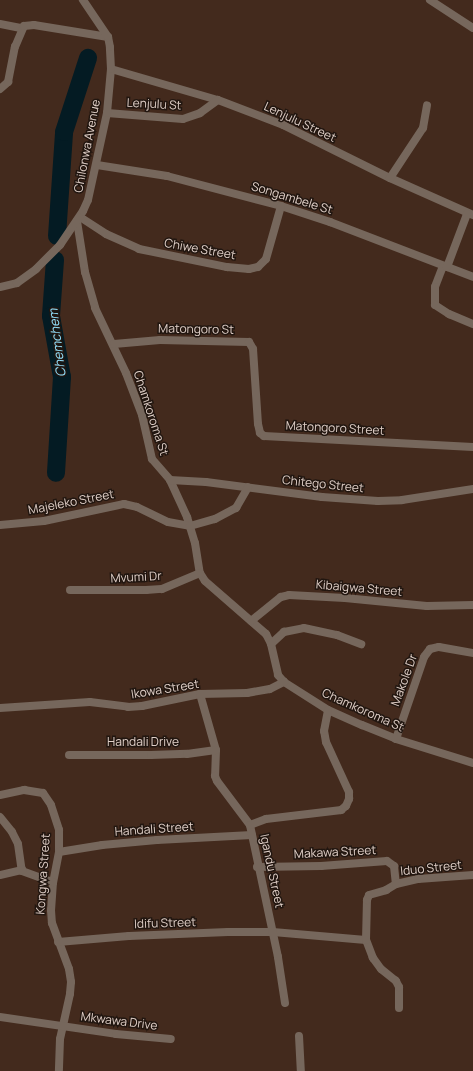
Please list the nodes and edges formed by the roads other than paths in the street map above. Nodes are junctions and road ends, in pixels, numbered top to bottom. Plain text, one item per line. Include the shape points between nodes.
1 (83, 0) edge
2 (430, 0) edge
3 (0, 24) edge
4 (21, 28) junction
5 (473, 28) edge
6 (108, 37) junction
7 (111, 69) junction
8 (0, 89) edge
9 (218, 100) junction
10 (427, 105) dead end
11 (107, 113) junction
12 (97, 165) junction
13 (390, 178) junction
14 (281, 206) junction
15 (470, 214) edge
16 (78, 219) junction
17 (445, 266) junction
18 (473, 277) edge
19 (0, 287) edge
20 (473, 324) edge
21 (114, 344) junction
22 (254, 370) joint
23 (473, 447) edge
24 (170, 480) junction
25 (248, 487) junction
26 (473, 489) edge
27 (0, 525) edge
28 (190, 526) junction
29 (200, 573) junction
30 (70, 590) dead end
31 (473, 605) edge
32 (251, 621) junction
33 (271, 644) junction
34 (362, 644) dead end
35 (473, 653) edge
36 (284, 682) junction
37 (200, 694) junction
38 (0, 708) edge
39 (328, 710) junction
40 (396, 739) junction
41 (216, 750) junction
42 (69, 755) dead end
43 (473, 763) edge
44 (0, 794) edge
45 (0, 817) edge
46 (250, 826) junction
47 (252, 835) junction
48 (59, 852) junction
49 (257, 867) junction
50 (22, 870) junction
51 (0, 875) edge
52 (473, 875) edge
53 (53, 882) junction
54 (396, 884) junction
55 (272, 932) junction
56 (366, 940) junction
57 (58, 942) junction
58 (285, 1003) dead end
59 (399, 1008) dead end
60 (0, 1017) edge
61 (63, 1026) junction
62 (299, 1036) dead end
63 (171, 1039) dead end
64 (59, 1071) edge
65 (301, 1071) edge

1 - 6 street, Chilonwa Avenue
2 - 5 street
3 - 4 street
4 - 6 street via 25,25 34,25
4 - 8 street via 8,82
6 - 7 street, Chilonwa Avenue
7 - 9 street, Lenjulu Street
7 - 11 street, Chilonwa Avenue
9 - 11 street, Lenjulu St via 200,113 183,119
9 - 13 street, Lenjulu Street via 283,125
10 - 13 street via 423,128
11 - 12 street, Chilonwa Avenue
12 - 14 street, Songambele St via 167,176
12 - 16 street, Chilonwa Avenue via 88,200
13 - 15 street, Lenjulu Street
14 - 16 street, Chiwe Street via 266,259 258,267 249,268 226,267 139,249
14 - 17 street, Songambele St
15 - 17 street
16 - 19 street, Chilonwa Avenue via 60,245 36,269 17,283
16 - 21 street, Chamkoroma St via 87,284 101,324
17 - 18 street, Songambele St
17 - 20 street via 435,287 435,305
21 - 22 street, Matongoro St via 160,340 249,342 253,349
21 - 24 street, Chamkoroma St via 142,415 152,459
22 - 23 street, Matongoro Street via 258,424 260,433 264,436
24 - 25 street, Chitego Street
24 - 28 street, Chamkoroma St
25 - 26 street, Chitego Street via 322,497 378,501 402,500
25 - 28 street via 236,508 215,519
27 - 28 street, Majeleko Street via 44,521 124,504 144,509 168,522
28 - 29 street, Chamkoroma St
29 - 30 street, Mvumi Dr via 162,588
29 - 32 street, Chamkoroma St via 212,590
31 - 32 street, Kibaigwa Street via 427,606 294,595 281,597
32 - 33 street, Chamkoroma St via 266,634
33 - 34 street via 284,632 304,628 337,635
33 - 36 street, Chamkoroma St via 277,671
35 - 40 street, Makole Dr via 439,647 430,649 424,657
36 - 37 street, Ikowa Street via 270,689 247,693
36 - 39 street, Chamkoroma St
37 - 38 street, Ikowa Street via 128,707 90,702
37 - 41 street
39 - 40 street, Chamkoroma St
39 - 46 street, Igandu Street via 324,731 326,742 349,792 346,806 341,810 266,818
40 - 43 street, Chamkoroma St
41 - 42 street, Handali Drive via 151,756
41 - 46 street via 215,776 219,786
44 - 48 street, Kongwa Street via 32,790 41,791 46,795 59,830
45 - 50 street via 18,844
46 - 47 street, Igandu Street
47 - 48 street, Handali Street via 157,840
47 - 49 street, Igandu Street
48 - 53 street, Kongwa Street
49 - 54 street, Makawa Street via 387,861 394,866
49 - 55 street, Igandu Street
50 - 51 street
50 - 53 street
52 - 54 street, Iduo Street via 418,879
53 - 57 street, Kongwa Street via 51,916
54 - 56 street, Iduo Street via 369,895
55 - 56 street
55 - 57 street, Idifu Street via 130,936
55 - 58 street, Igandu Street
56 - 59 street, Iduo Street via 373,958 399,987
57 - 61 street, Kongwa Street via 70,976 70,994
60 - 61 street, Mkwawa Drive
61 - 63 street, Mkwawa Drive
61 - 64 street, Kongwa Street
62 - 65 street

